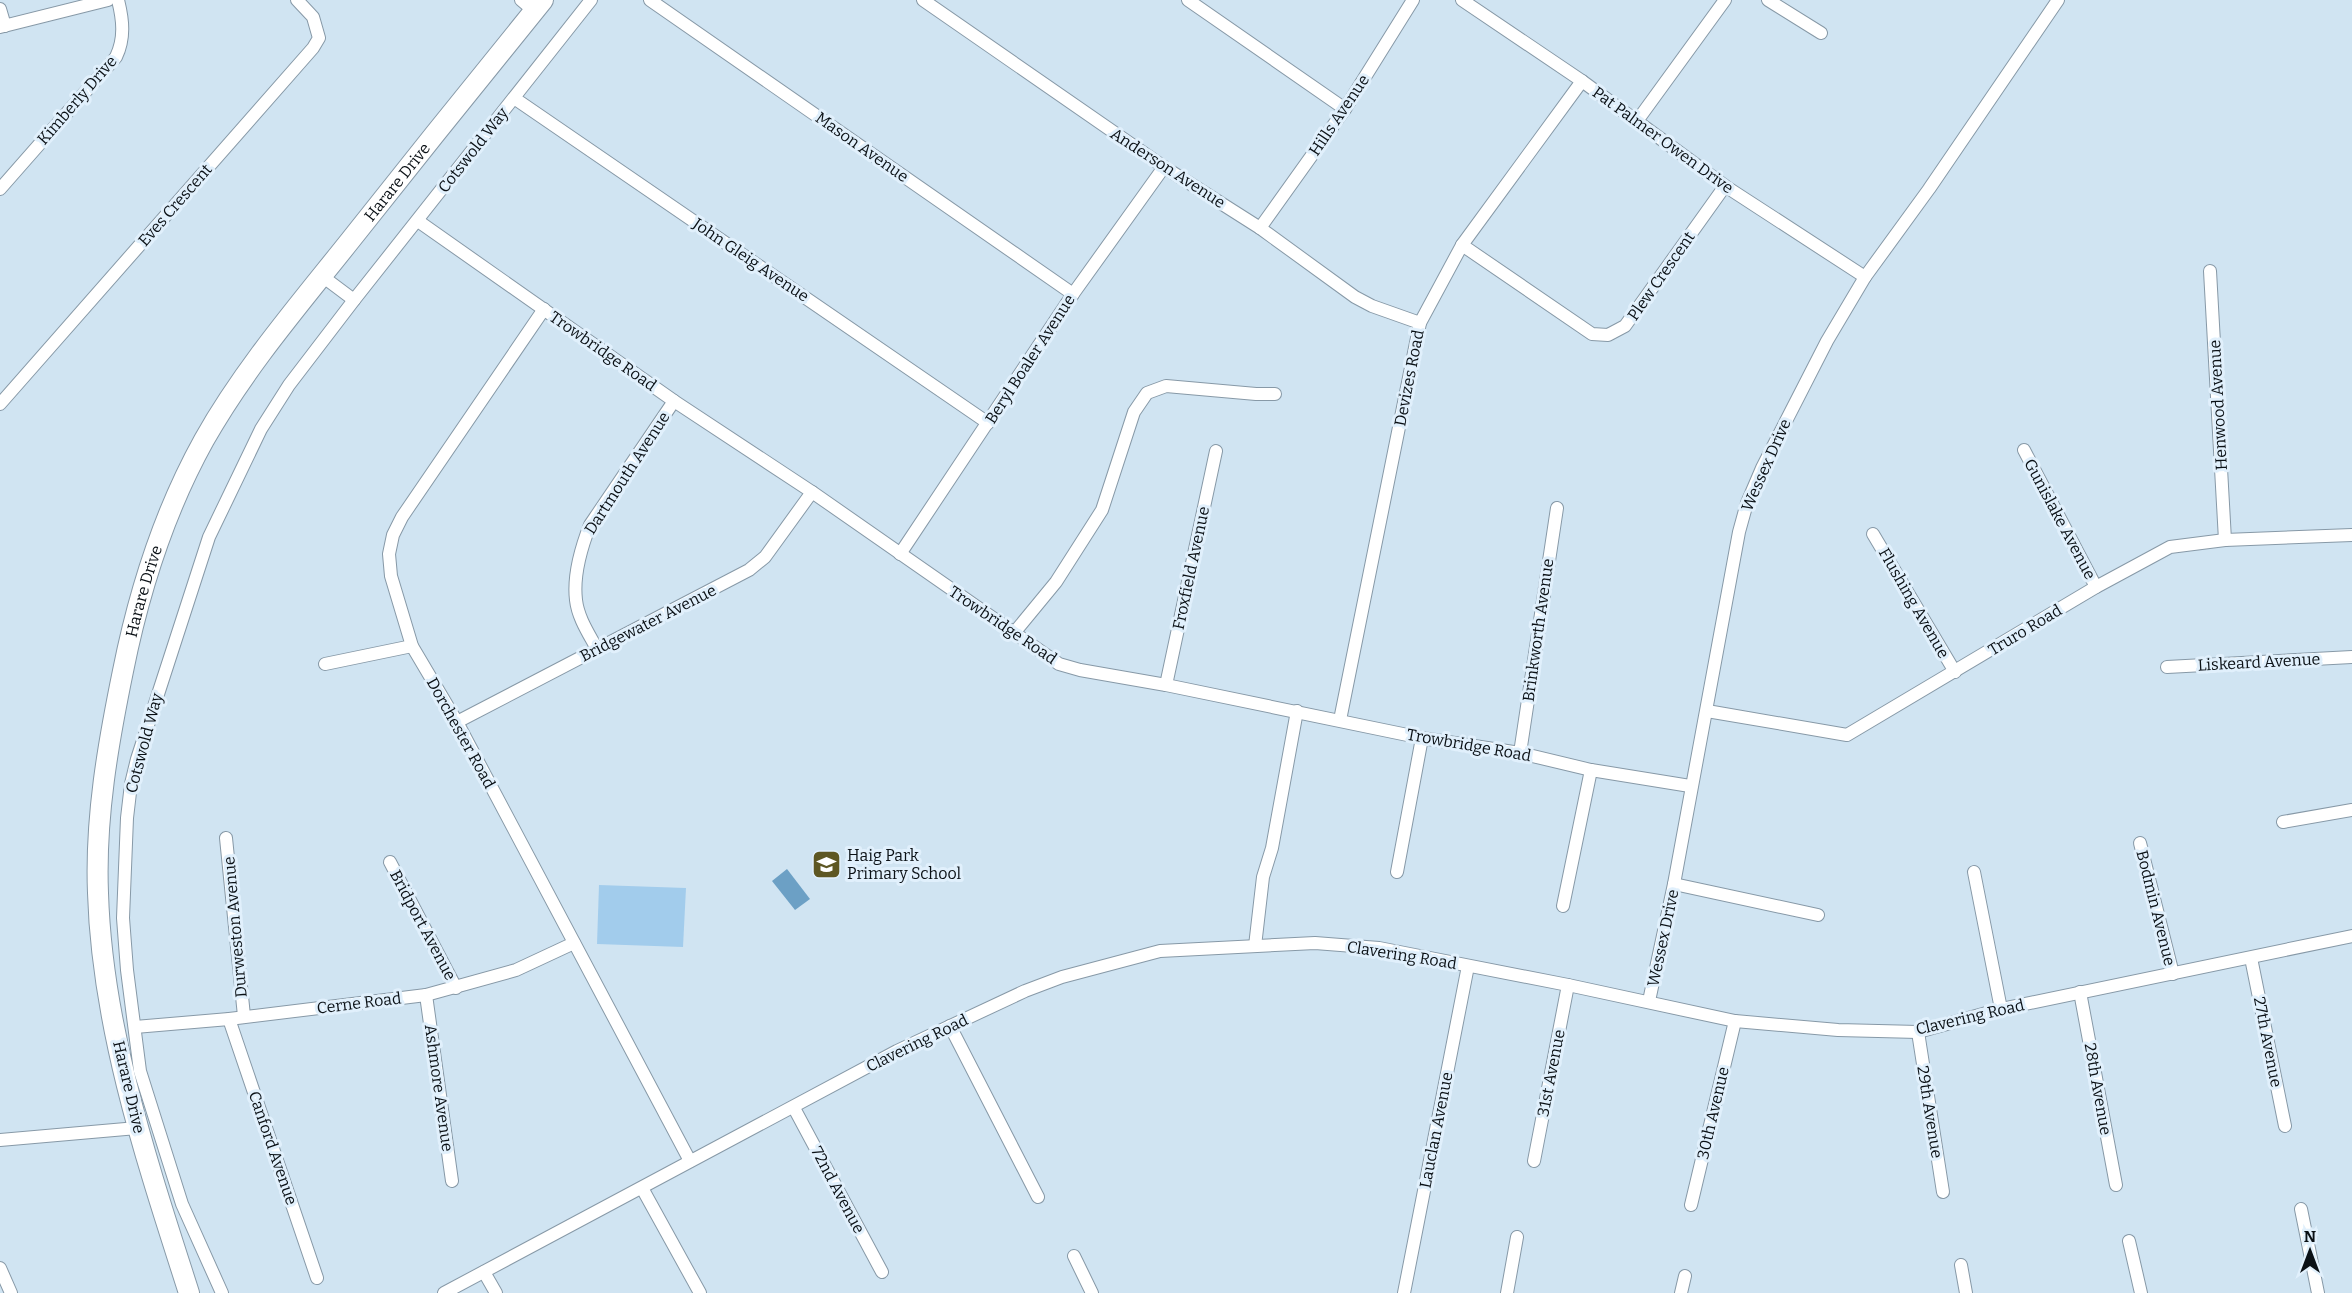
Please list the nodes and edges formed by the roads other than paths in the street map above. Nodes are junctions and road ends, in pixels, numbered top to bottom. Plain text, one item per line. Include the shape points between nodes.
1 (108, 0) edge
2 (118, 0) edge
3 (297, 0) edge
4 (591, 0) edge
5 (650, 0) edge
6 (923, 0) edge
7 (1188, 0) edge
8 (1413, 0) edge
9 (1462, 0) edge
10 (1725, 0) edge
11 (1768, 0) edge
12 (2058, 0) edge
13 (533, 4) edge
14 (0, 9) edge
15 (2, 27) edge
16 (1821, 33) dead end
17 (1582, 81) junction
18 (514, 98) junction
19 (1345, 109) junction
20 (1637, 121) junction
21 (1164, 167) junction
22 (1725, 186) junction
23 (0, 189) edge
24 (418, 221) junction
25 (1260, 228) junction
26 (1462, 245) junction
27 (2210, 270) dead end
28 (322, 276) junction
29 (1865, 277) junction
30 (1073, 294) junction
31 (354, 300) junction
32 (544, 309) junction
33 (1420, 323) junction
34 (1275, 394) dead end
35 (674, 401) junction
36 (0, 404) edge
37 (988, 423) junction
38 (2024, 450) dead end
39 (1216, 451) dead end
40 (812, 492) junction
41 (1557, 508) dead end
42 (1873, 534) dead end
43 (2352, 535) edge
44 (2225, 540) junction
45 (900, 554) junction
46 (2096, 587) junction
47 (1014, 633) junction
48 (412, 646) junction
49 (597, 649) junction
50 (2352, 657) edge
51 (325, 664) dead end
52 (2167, 667) dead end
53 (1954, 672) junction
54 (1166, 685) junction
55 (1297, 711) junction
56 (1707, 711) junction
57 (1340, 720) junction
58 (457, 722) junction
59 (1422, 738) junction
60 (1520, 753) junction
61 (1591, 770) junction
62 (1690, 786) junction
63 (2352, 810) edge
64 (2283, 822) dead end
65 (226, 838) dead end
66 (2140, 843) dead end
67 (390, 862) dead end
68 (1397, 872) dead end
69 (1974, 872) dead end
70 (1674, 884) junction
71 (1563, 906) dead end
72 (1818, 915) dead end
73 (2352, 936) edge
74 (574, 943) junction
75 (1256, 946) junction
76 (2251, 958) junction
77 (1468, 966) junction
78 (2172, 974) junction
79 (1568, 985) junction
80 (456, 988) junction
81 (2080, 992) junction
82 (426, 995) junction
83 (1649, 1001) junction
84 (2001, 1009) junction
85 (244, 1016) junction
86 (230, 1019) junction
87 (1735, 1020) junction
88 (950, 1026) junction
89 (135, 1027) junction
90 (1918, 1032) junction
91 (794, 1108) junction
92 (2285, 1126) dead end
93 (136, 1128) junction
94 (0, 1140) edge
95 (690, 1161) junction
96 (1533, 1161) dead end
97 (452, 1181) dead end
98 (2116, 1185) dead end
99 (642, 1188) junction
100 (1943, 1192) dead end
101 (1038, 1197) dead end
102 (1691, 1205) dead end
103 (2301, 1209) dead end
104 (1517, 1237) dead end
105 (2129, 1241) dead end
106 (1074, 1256) dead end
107 (1961, 1265) dead end
108 (0, 1268) edge
109 (484, 1272) junction
110 (882, 1272) dead end
111 (1685, 1276) dead end
112 (317, 1278) dead end
113 (11, 1293) edge
114 (189, 1293) edge
115 (222, 1293) edge
116 (444, 1293) edge
117 (496, 1293) edge
118 (699, 1293) edge
119 (1092, 1293) edge
120 (1404, 1293) edge
121 (1508, 1293) edge
122 (1682, 1293) edge
123 (1966, 1293) edge
124 (2141, 1293) edge
125 (2318, 1293) edge

1 - 15 street
2 - 23 street, Kimberly Drive via 123,36 116,57
3 - 36 street, Eves Crescent via 313,17 319,38 313,48
4 - 18 street, Cotswold Way
5 - 30 street, Mason Avenue
6 - 21 street, Anderson Avenue
7 - 19 street
8 - 19 street, Hills Avenue
9 - 17 street, Pat Palmer Owen Drive
10 - 20 street
11 - 16 street
12 - 29 street, Wessex Drive
13 - 28 main road, Harare Drive
14 - 15 street
17 - 20 street, Pat Palmer Owen Drive
17 - 26 street, Devizes Road
18 - 24 street, Cotswold Way
18 - 37 street, John Gleig Avenue
19 - 25 street, Hills Avenue
20 - 22 street, Pat Palmer Owen Drive
21 - 25 street, Anderson Avenue
21 - 30 street, Beryl Boaler Avenue
22 - 26 street, Plew Crescent via 1625,326 1608,335 1592,334
22 - 29 street, Pat Palmer Owen Drive
24 - 31 street, Cotswold Way
24 - 32 street, Trowbridge Road
25 - 33 street, Anderson Avenue via 1355,297
26 - 33 street, Devizes Road
27 - 44 street, Henwood Avenue
28 - 31 street
28 - 93 main road, Harare Drive via 265,349 203,442 163,528 130,634 106,758 98,895 105,969
29 - 56 street, Wessex Drive via 1806,380 1747,502
30 - 37 street, Beryl Boaler Avenue
31 - 89 street, Cotswold Way via 261,429 208,537 136,759 128,803 123,880 127,970
32 - 35 street, Trowbridge Road
32 - 48 street, Dorchester Road via 393,535 389,554 391,576
33 - 57 street, Devizes Road
34 - 47 street via 1166,386 1147,393 1134,412 1102,510 1056,582
35 - 40 street, Trowbridge Road
35 - 49 street, Dartmouth Avenue via 590,525 581,548 576,600
37 - 45 street, Beryl Boaler Avenue
38 - 46 street, Gunislake Avenue
39 - 54 street, Froxfield Avenue
40 - 45 street, Trowbridge Road
40 - 49 street, Bridgewater Avenue via 765,557 749,570
41 - 60 street, Brinkworth Avenue
42 - 53 street, Flushing Avenue
43 - 44 street, Truro Road
44 - 46 street, Truro Road via 2170,547
45 - 47 street, Trowbridge Road
46 - 53 street, Truro Road
47 - 54 street, Trowbridge Road via 1068,668
48 - 51 street
48 - 58 street, Dorchester Road
49 - 58 street, Bridgewater Avenue
50 - 52 street, Liskeard Avenue
53 - 56 street, Truro Road via 1847,735
54 - 55 street, Trowbridge Road
55 - 57 street, Trowbridge Road
55 - 75 street via 1263,878
56 - 62 street, Wessex Drive
57 - 59 street, Trowbridge Road
58 - 74 street, Dorchester Road
59 - 60 street, Trowbridge Road
59 - 68 street
60 - 61 street, Trowbridge Road
61 - 62 street, Trowbridge Road
61 - 71 street
62 - 70 street, Wessex Drive
63 - 64 street
65 - 85 street, Durweston Avenue
66 - 78 street, Bodmin Avenue
67 - 80 street, Bridport Avenue
69 - 84 street
70 - 72 street
70 - 83 street, Wessex Drive
73 - 76 street, Clavering Road
74 - 80 street, Cerne Road via 516,970
74 - 95 street, Dorchester Road
75 - 77 street, Clavering Road via 1315,943 1379,948
75 - 88 street, Clavering Road via 1160,951 1091,968 1025,991
76 - 78 street, Clavering Road
76 - 92 street, 27th Avenue
77 - 79 street, Clavering Road
77 - 120 street, Lauclan Avenue
78 - 81 street, Clavering Road
79 - 83 street, Clavering Road
79 - 96 street, 31st Avenue
80 - 82 street, Cerne Road
81 - 84 street, Clavering Road
81 - 98 street, 28th Avenue
82 - 85 street, Cerne Road
82 - 97 street, Ashmore Avenue
83 - 87 street, Clavering Road
84 - 90 street, Clavering Road
85 - 86 street, Cerne Road
86 - 89 street, Cerne Road
86 - 112 street, Canford Avenue
87 - 90 street, Clavering Road via 1838,1030
87 - 102 street, 30th Avenue
88 - 91 street, Clavering Road
88 - 101 street
89 - 115 street, Cotswold Way via 144,1089 182,1204
90 - 100 street, 29th Avenue
91 - 95 street, Clavering Road
91 - 110 street, 72nd Avenue
93 - 94 street
93 - 114 main road, Harare Drive
95 - 99 street, Clavering Road
99 - 109 street, Clavering Road
99 - 118 street
103 - 125 street
104 - 121 street
105 - 124 street
106 - 119 street
107 - 123 street
108 - 113 street
109 - 116 street, Clavering Road
109 - 117 street
111 - 122 street

